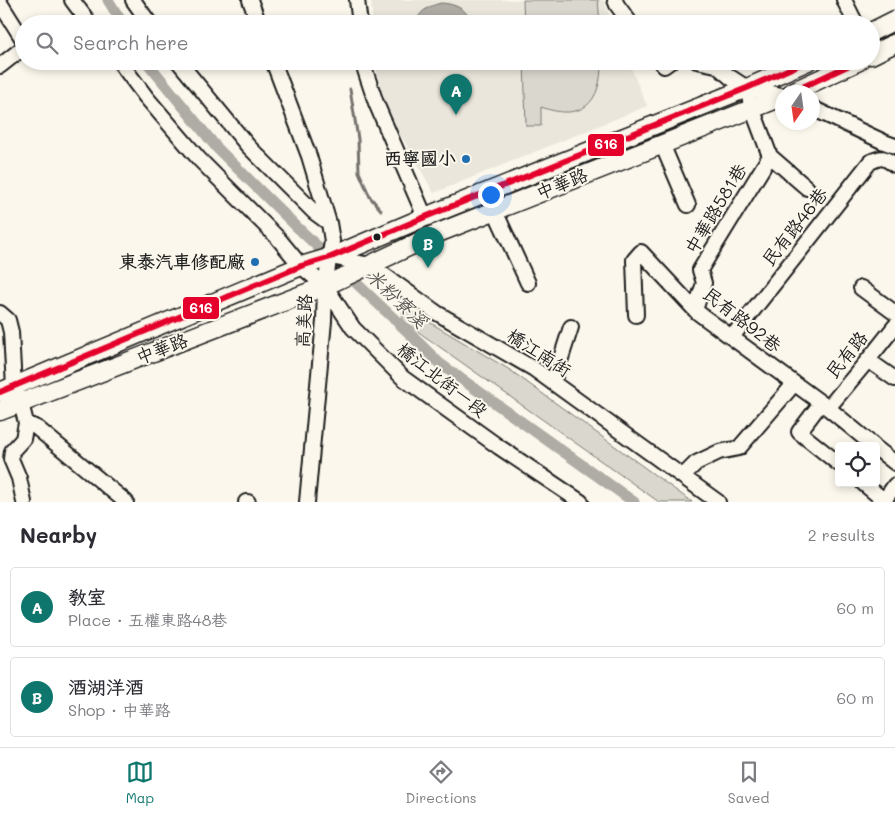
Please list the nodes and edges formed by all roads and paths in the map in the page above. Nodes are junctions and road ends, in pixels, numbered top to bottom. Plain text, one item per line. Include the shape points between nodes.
1 (72, 0) edge
2 (133, 0) edge
3 (250, 0) edge
4 (358, 0) edge
5 (844, 0) edge
6 (620, 2) edge
7 (0, 3) edge
8 (83, 15) edge
9 (144, 15) edge
10 (256, 15) edge
11 (359, 15) edge
12 (626, 15) edge
13 (852, 15) edge
14 (895, 20) edge
15 (15, 27) edge
16 (880, 28) edge
17 (895, 43) edge
18 (880, 50) edge
19 (15, 54) edge
20 (0, 66) edge
21 (126, 70) edge
22 (185, 70) edge
23 (276, 70) edge
24 (365, 70) edge
25 (721, 70) edge
26 (788, 70) edge
27 (839, 70) edge
28 (807, 85) edge
29 (747, 88) junction
30 (775, 94) edge
31 (775, 99) edge
32 (752, 108) junction
33 (820, 112) edge
34 (662, 144) junction
35 (895, 146) edge
36 (770, 156) junction
37 (895, 165) edge
38 (807, 188) dead end
39 (688, 205) dead end
40 (495, 210) junction
41 (425, 218) junction
42 (329, 223) junction
43 (332, 249) junction
44 (370, 265) junction
45 (301, 266) junction
46 (528, 283) dead end
47 (325, 285) junction
48 (860, 288) dead end
49 (695, 310) junction
50 (0, 313) edge
51 (895, 313) edge
52 (636, 315) dead end
53 (895, 326) edge
54 (571, 327) dead end
55 (732, 337) junction
56 (868, 360) junction
57 (895, 379) edge
58 (553, 383) junction
59 (794, 384) junction
60 (12, 394) edge
61 (824, 406) junction
62 (0, 411) edge
63 (26, 423) junction
64 (869, 442) edge
65 (880, 451) edge
66 (835, 461) edge
67 (895, 463) edge
68 (682, 476) junction
69 (895, 485) edge
70 (868, 487) edge
71 (24, 502) edge
72 (126, 502) edge
73 (307, 502) edge
74 (581, 502) edge
75 (718, 502) edge
76 (885, 502) edge

1 - 8 street
2 - 9 street
3 - 10 street
4 - 11 street
5 - 13 street
6 - 12 street
7 - 15 street
14 - 16 main road
17 - 18 main road
19 - 20 street
21 - 45 street, 橋江北街一段 via 199,159 277,237
22 - 42 street via 248,146
23 - 42 street, 高美路 via 309,156
24 - 41 street
25 - 29 street
26 - 29 main road, 中華路
27 - 28 main road
29 - 30 street
29 - 32 street, 中華路581巷
29 - 41 main road, 中華路
31 - 32 main road, 中華路
32 - 34 main road, 中華路
32 - 36 street, 中華路581巷
33 - 35 street
34 - 39 street
34 - 40 main road, 中華路
36 - 38 street, 中華路581巷
36 - 49 street, 中華路581巷 via 700,270 704,283
37 - 55 street, 民有路46巷 via 886,158 870,162
40 - 44 main road, 中華路
40 - 46 street
41 - 43 main road, 中華路
42 - 43 street, 高美路
43 - 44 street, 橋江南街
43 - 45 main road, 中華路
43 - 47 street, 高美路
44 - 47 main road, 中華路
44 - 58 street, 橋江南街 via 437,313
45 - 47 street, 橋江北街一段
45 - 60 main road, 中華路
47 - 60 main road, 中華路
47 - 73 street, 高美路
47 - 74 street, 橋江北街一段 via 353,328 403,378
48 - 51 street
49 - 52 street, 民有路92巷 via 641,252 634,260
49 - 55 street, 民有路92巷
50 - 60 street via 8,320 12,332
53 - 56 street, 民有路
54 - 58 street
55 - 59 street, 民有路92巷
56 - 57 street
56 - 61 street, 民有路
58 - 68 street, 橋江南街
59 - 61 street, 民有路92巷
59 - 68 street via 739,448 719,452 696,463
60 - 62 main road, 中華路
60 - 63 street
61 - 64 street, 民有路92巷
61 - 66 street, 民有路 via 799,432
63 - 71 street via 23,439 12,450 11,459
63 - 72 street via 37,428
65 - 67 street, 民有路92巷
68 - 75 street, 橋江南街
69 - 76 street
70 - 76 street

